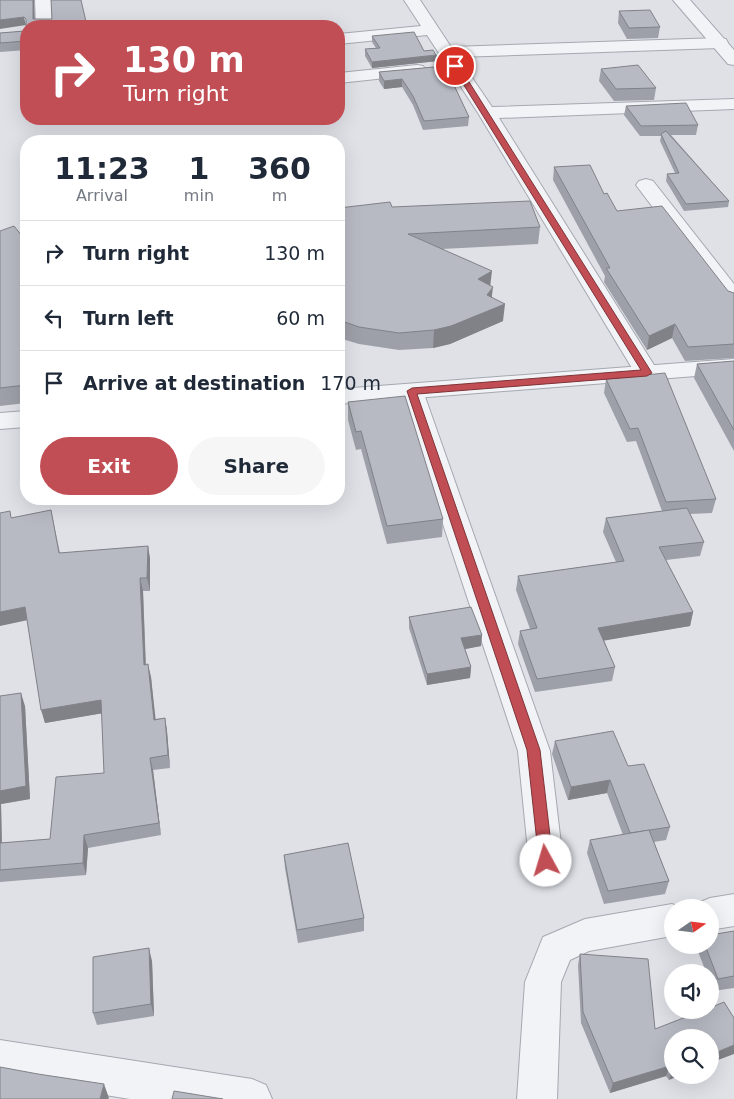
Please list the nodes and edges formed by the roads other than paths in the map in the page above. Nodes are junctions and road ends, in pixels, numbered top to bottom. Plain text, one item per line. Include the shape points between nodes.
1 (43, 0) edge
2 (412, 0) edge
3 (681, 0) edge
4 (44, 20) edge
5 (432, 30) junction
6 (345, 38) edge
7 (720, 43) junction
8 (451, 59) junction
9 (734, 60) edge
10 (345, 77) edge
11 (734, 104) edge
12 (487, 113) junction
13 (646, 185) dead end
14 (734, 299) edge
15 (734, 366) edge
16 (647, 373) junction
17 (412, 391) junction
18 (345, 396) edge
19 (20, 420) edge
20 (0, 421) edge
21 (546, 861) dead end
22 (734, 910) edge
23 (719, 912) edge
24 (664, 921) edge
25 (0, 1060) edge
26 (252, 1099) edge
27 (537, 1099) edge

1 - 4 street
2 - 5 street
3 - 7 street
5 - 6 street
5 - 8 street
7 - 8 street
7 - 9 street
8 - 10 street
8 - 12 street
11 - 12 street
12 - 16 street
13 - 14 street
15 - 16 street
16 - 17 street
17 - 18 street
17 - 21 street via 534,750
19 - 20 street
22 - 23 street
24 - 27 street via 585,935 556,949 543,982
25 - 26 street

